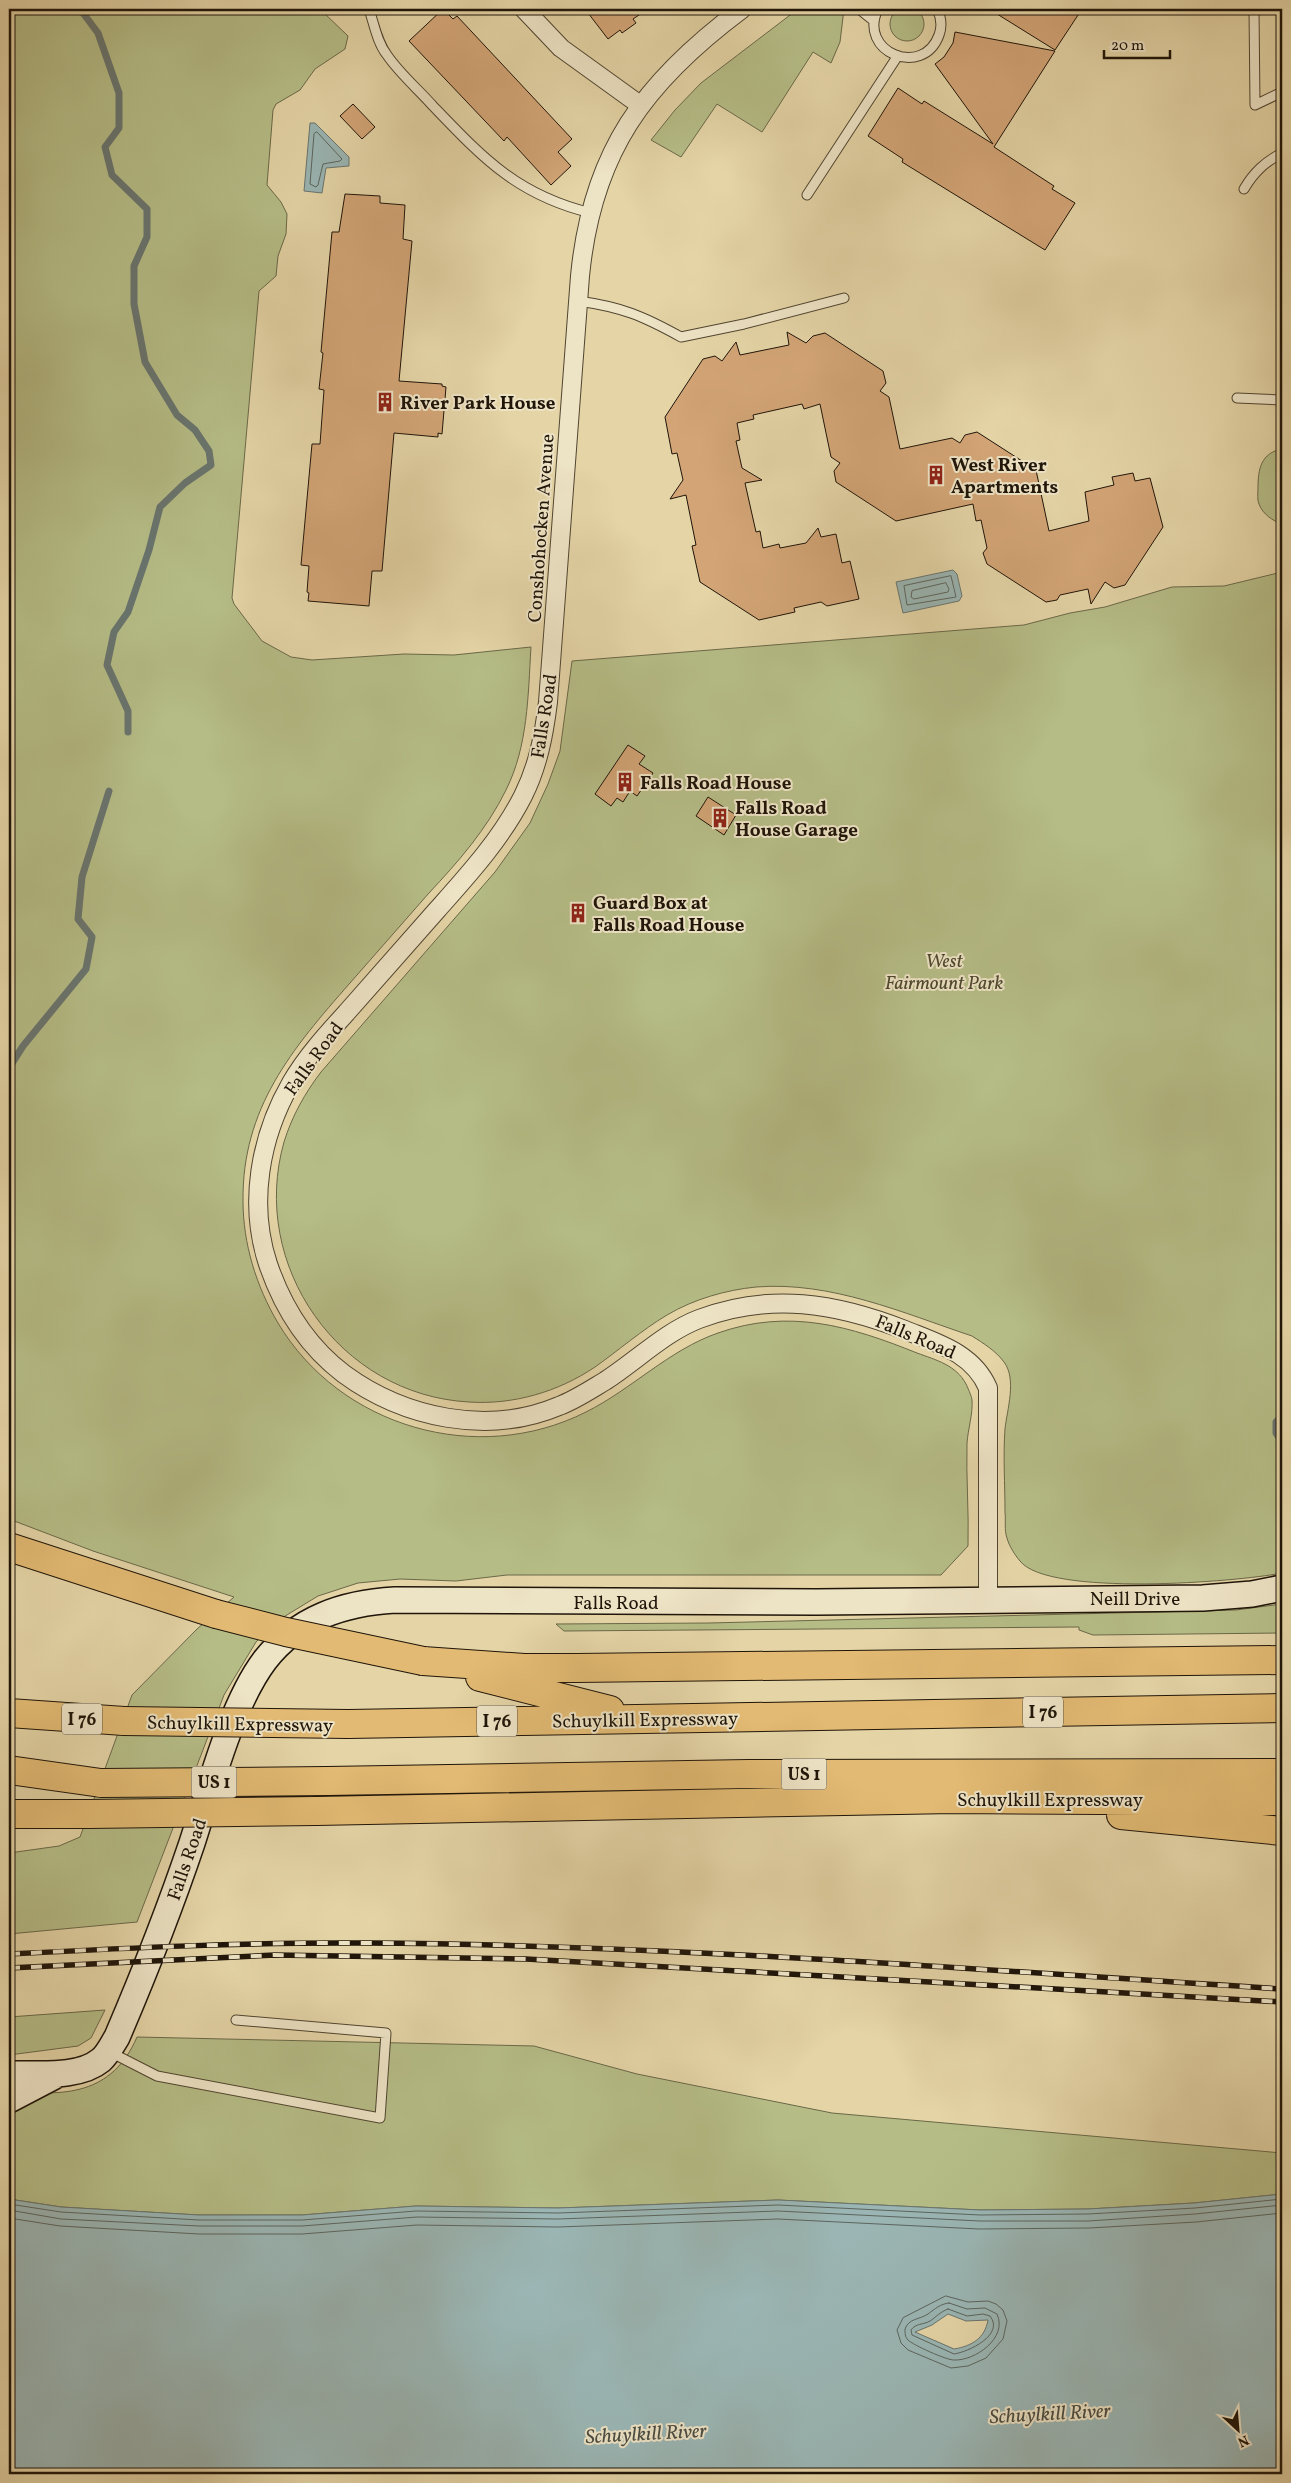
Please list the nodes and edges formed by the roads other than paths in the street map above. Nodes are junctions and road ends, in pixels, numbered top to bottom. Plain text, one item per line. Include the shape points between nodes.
1 (369, 9) edge
2 (525, 9) edge
3 (742, 9) edge
4 (859, 9) edge
5 (878, 9) edge
6 (937, 9) edge
7 (1254, 9) edge
8 (874, 21) junction
9 (897, 57) junction
10 (1282, 92) edge
11 (640, 105) junction
12 (1282, 153) edge
13 (1244, 189) dead end
14 (807, 195) dead end
15 (591, 214) junction
16 (844, 298) dead end
17 (578, 301) junction
18 (1237, 398) dead end
19 (1282, 400) edge
20 (551, 658) joint
21 (9, 1547) edge
22 (1282, 1588) edge
23 (988, 1599) junction
24 (1282, 1660) edge
25 (423, 1661) junction
26 (1282, 1708) edge
27 (9, 1713) edge
28 (646, 1719) junction
29 (9, 1770) edge
30 (1282, 1773) edge
31 (101, 1783) junction
32 (9, 1785) edge
33 (953, 1799) junction
34 (1282, 1801) edge
35 (9, 1814) edge
36 (1282, 1831) edge
37 (236, 2020) dead end
38 (109, 2051) junction
39 (64, 2072) junction
40 (9, 2074) edge
41 (9, 2100) edge

1 - 15 lane via 386,54 480,155 509,179 539,196
2 - 11 street via 561,48
3 - 11 street, Conshohocken Avenue via 671,68
4 - 8 lane
5 - 8 lane
6 - 9 lane via 941,22 936,43 919,56
7 - 10 lane via 1255,105
8 - 9 lane via 880,43
9 - 14 lane
11 - 15 street, Conshohocken Avenue via 612,153
12 - 13 lane via 1253,173
15 - 17 street, Conshohocken Avenue via 582,256
16 - 17 lane via 681,337 626,309
17 - 20 street, Conshohocken Avenue
18 - 19 lane
20 - 23 street, Falls Road via 540,752 523,796 508,822 476,867 319,1044 291,1084 278,1110 264,1148 258,1189 262,1242 281,1298 320,1353 356,1383 396,1404 464,1420 512,1418 557,1407 606,1380 683,1326 737,1308 811,1303 859,1313 933,1341 965,1357 976,1367 988,1388
21 - 25 highway, bridge via 216,1614
22 - 23 main road, Neill Drive via 1203,1598
23 - 38 main road, Falls Road via 816,1602 395,1600 353,1604 308,1622 266,1659 243,1697 174,1894
24 - 25 highway via 576,1668
25 - 28 highway
26 - 28 highway, Schuylkill Expressway / I 76
27 - 28 highway, Schuylkill Expressway / I 76, bridge via 236,1724
29 - 31 highway
30 - 31 highway, US 1, bridge via 748,1774
31 - 32 highway, US 1
33 - 34 highway, Schuylkill Expressway
33 - 35 highway, Schuylkill Expressway, bridge
33 - 36 highway
37 - 38 lane via 386,2033 380,2118 157,2076
38 - 39 main road, Falls Road via 90,2066
39 - 40 main road, Falls Road
39 - 41 main road

